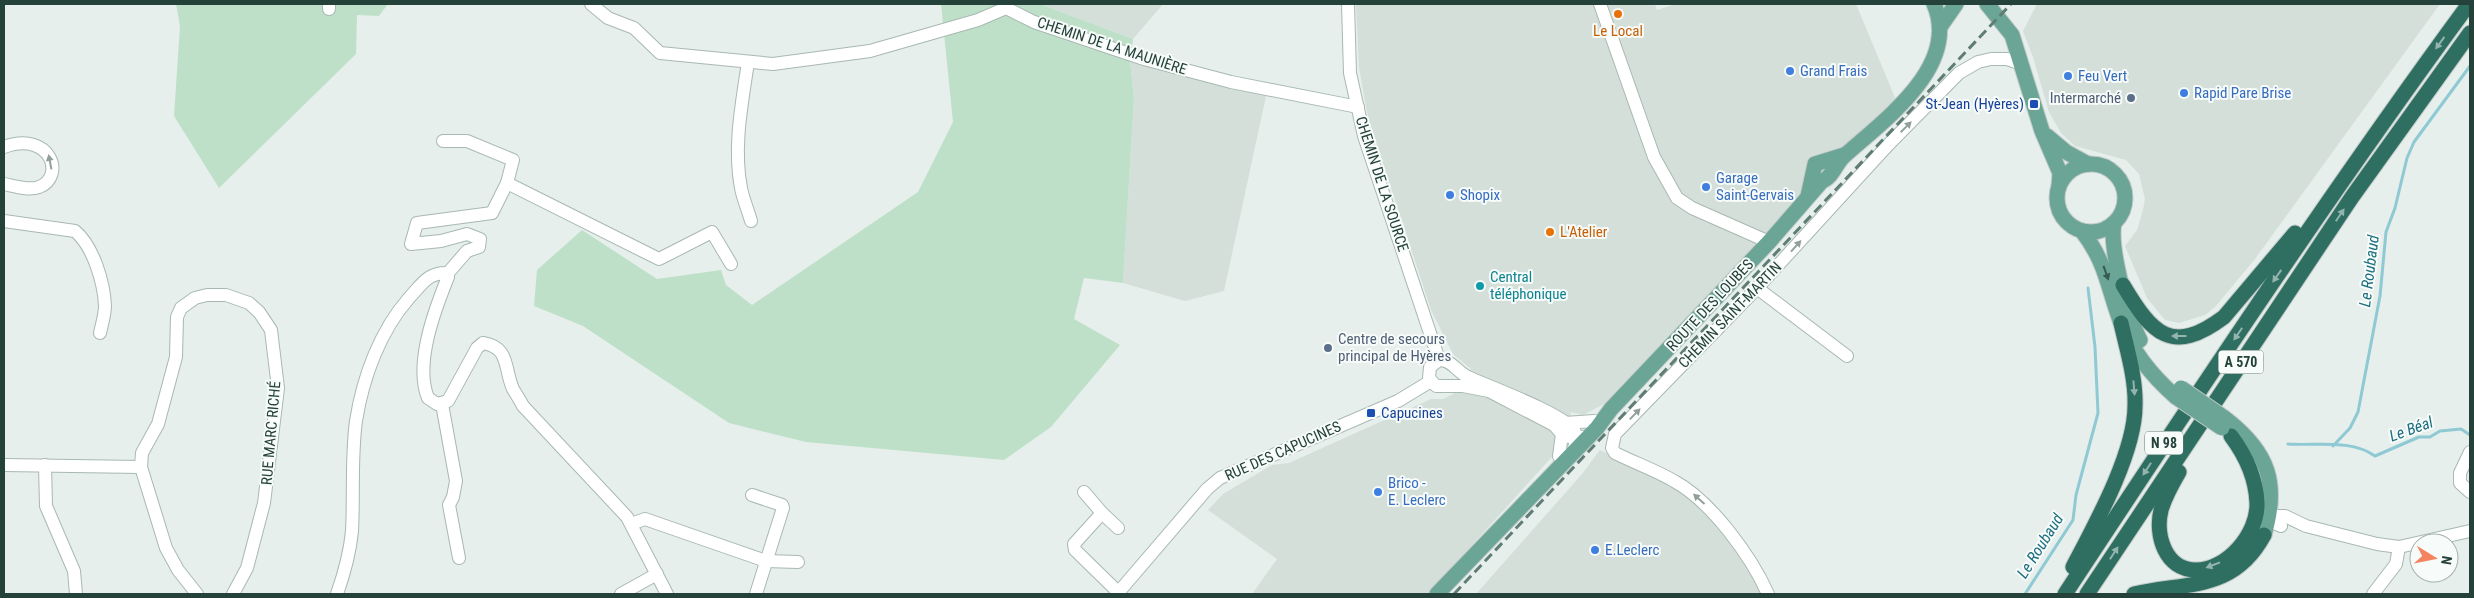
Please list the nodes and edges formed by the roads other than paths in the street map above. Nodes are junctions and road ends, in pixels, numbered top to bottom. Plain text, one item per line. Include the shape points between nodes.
1 (590, 4) edge
2 (1348, 4) edge
3 (1600, 4) edge
4 (1934, 4) edge
5 (1956, 4) edge
6 (2469, 4) edge
7 (1984, 5) edge
8 (1940, 27) junction
9 (2470, 32) edge
10 (748, 62) junction
11 (2022, 64) junction
12 (1358, 107) junction
13 (2384, 120) junction
14 (2042, 131) junction
15 (443, 140) dead end
16 (4, 147) edge
17 (2088, 164) junction
18 (507, 183) junction
19 (4, 184) edge
20 (2059, 186) junction
21 (4, 221) edge
22 (751, 221) dead end
23 (2114, 223) junction
24 (2082, 231) junction
25 (1769, 242) junction
26 (2319, 245) junction
27 (731, 264) dead end
28 (448, 273) junction
29 (2123, 286) junction
30 (1757, 288) junction
31 (2122, 322) junction
32 (100, 333) dead end
33 (1848, 356) dead end
34 (1439, 360) junction
35 (1453, 366) junction
36 (1430, 381) junction
37 (1447, 386) junction
38 (2178, 392) junction
39 (442, 404) junction
40 (1611, 409) junction
41 (2227, 428) junction
42 (1571, 440) junction
43 (2470, 452) edge
44 (4, 465) edge
45 (45, 465) junction
46 (141, 467) junction
47 (2271, 490) junction
48 (1084, 492) dead end
49 (2470, 492) edge
50 (752, 495) dead end
51 (1102, 513) junction
52 (2269, 516) junction
53 (2283, 521) junction
54 (630, 524) junction
55 (1118, 528) dead end
56 (2470, 531) edge
57 (2264, 535) junction
58 (2399, 547) junction
59 (2237, 551) junction
60 (460, 558) dead end
61 (766, 561) junction
62 (798, 562) dead end
63 (656, 574) junction
64 (2376, 590) edge
65 (1117, 593) edge
66 (76, 594) edge
67 (197, 594) edge
68 (233, 594) edge
69 (337, 594) edge
70 (621, 594) edge
71 (667, 594) edge
72 (756, 594) edge
73 (1437, 594) edge
74 (1768, 594) edge
75 (2056, 594) edge
76 (2065, 594) edge
77 (2087, 594) edge
78 (2134, 594) edge

1 - 10 street, CHEMIN DE LA MAUNIÈRE via 608,18 634,28 660,53
2 - 12 street, CHEMIN DE LA SOURCE via 1350,73
3 - 25 street via 1654,157 1677,198 1692,208
4 - 8 main road, ROUTE DES LOUBES
5 - 8 main road, ROUTE DES LOUBES
6 -> 13 highway
7 - 11 main road via 2012,35
8 - 25 main road, ROUTE DES LOUBES via 1935,57 1924,77 1871,134 1823,173 1808,199
26 -> 9 highway, A 570
10 - 12 street, CHEMIN DE LA MAUNIÈRE via 773,64 870,51 978,20 1006,8 1034,22 1144,59 1231,82
10 - 22 street via 738,152 741,188
11 - 14 main road
30 -> 11 street, CHEMIN SAINT-MARTIN via 1959,73 1991,59 2007,59
12 - 34 street, CHEMIN DE LA SOURCE via 1364,136
13 -> 29 highway via 2239,302 2212,326 2192,336 2169,336 2150,326
13 -> 76 highway, N 98
14 - 17 main road via 2066,152
14 - 20 main road via 2060,173
15 - 18 street via 467,141 512,160
19 -> 16 street via 40,187 49,179 52,166 48,153 40,146 24,143
17 - 20 main road via 2071,170
17 - 23 main road via 2107,168 2121,182 2125,200 2120,217
18 - 27 street via 659,259 712,232
18 - 28 street via 492,213 417,223 411,244 441,242 467,234 480,240 479,247 467,251
20 - 24 main road via 2057,204 2060,213 2073,227
21 - 32 street via 75,231 82,237 98,272 105,306
23 - 24 main road via 2100,231
23 - 29 main road via 2114,255
24 -> 31 main road via 2106,271
25 - 40 main road, ROUTE DES LOUBES
59 -> 26 highway via 2207,568 2196,570 2180,566 2170,559 2161,539 2161,510 2171,485 2202,432 2294,291
77 -> 26 highway, A 570
28 - 39 street via 430,330 424,368 428,398
28 - 69 street via 434,273 425,281 395,314 380,340 356,422 352,533
29 - 38 main road via 2142,345
30 - 33 street
74 -> 30 street, CHEMIN SAINT-MARTIN via 1748,557 1712,510 1674,480 1615,453 1612,448 1615,434
31 - 38 main road via 2144,365
31 -> 75 highway via 2136,407 2130,436 2089,537
34 - 35 street
34 - 36 street via 1430,367
35 - 37 street via 1455,378
35 - 42 street via 1467,377 1498,388
36 - 37 street via 1439,387
36 - 65 street, RUE DES CAPUCINES via 1398,401 1220,478
37 - 42 street via 1489,391 1554,425
38 - 41 main road, bridge
39 - 54 street via 448,401 476,348 483,343 494,344 503,353 512,388 523,406
39 - 60 street via 456,481 449,505
40 - 42 main road, ROUTE DES LOUBES
40 - 42 main road, ROUTE DES LOUBES
41 - 47 main road via 2257,449 2268,472
41 - 52 main road via 2254,462 2265,512
41 - 59 highway via 2249,466 2257,505 2251,526
42 - 73 main road, ROUTE DES LOUBES via 1503,524
43 - 49 street via 2460,474 2460,483
44 - 45 street
45 - 46 street
45 - 66 street via 46,506 74,571
46 - 67 street via 166,548
46 - 68 street, RUE MARC RICHÉ via 142,453 158,424 176,357 177,317 181,308 194,298 207,295 226,295 249,303 271,330 278,388 264,503 247,568
47 - 52 main road
47 - 53 street
48 - 51 street
50 - 61 street via 783,508
51 - 55 street
51 - 65 street via 1074,544 1075,550
52 - 53 street via 2274,523
52 - 57 main road
52 - 59 highway via 2261,520 2249,542
53 - 57 street
53 - 58 street
54 - 61 street via 645,519
54 - 63 street
56 - 58 street
57 - 78 highway via 2248,558 2223,577 2209,583
58 - 64 street via 2396,564
61 - 62 street
61 - 72 street
63 - 70 street
63 - 71 street

